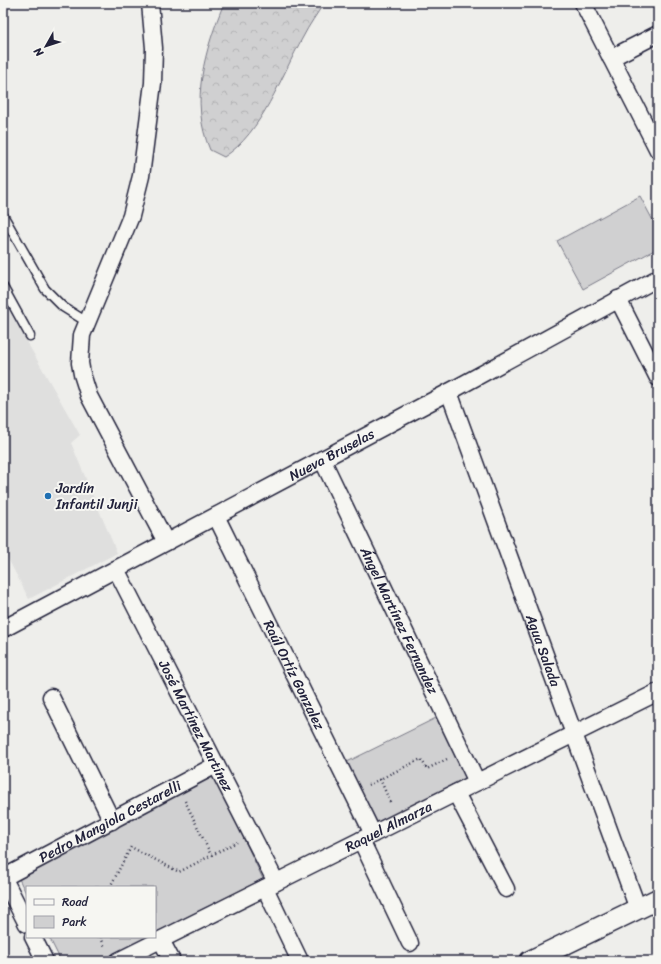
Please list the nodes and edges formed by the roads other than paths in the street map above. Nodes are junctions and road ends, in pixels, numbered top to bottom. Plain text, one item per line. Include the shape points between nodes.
1 (150, 3) edge
2 (583, 3) edge
3 (658, 34) edge
4 (611, 58) junction
5 (657, 147) edge
6 (3, 215) edge
7 (658, 278) edge
8 (3, 286) edge
9 (618, 300) junction
10 (87, 322) junction
11 (30, 336) dead end
12 (658, 378) edge
13 (448, 392) junction
14 (322, 459) junction
15 (216, 516) junction
16 (166, 542) junction
17 (116, 568) junction
18 (3, 629) edge
19 (658, 692) edge
20 (51, 697) dead end
21 (574, 734) junction
22 (216, 765) junction
23 (477, 782) junction
24 (456, 792) junction
25 (112, 820) junction
26 (367, 837) junction
27 (3, 877) edge
28 (270, 885) junction
29 (506, 889) dead end
30 (658, 899) edge
31 (638, 909) junction
32 (26, 922) edge
33 (34, 938) edge
34 (161, 940) junction
35 (410, 943) dead end
36 (45, 961) edge
37 (118, 961) edge
38 (172, 961) edge
39 (300, 961) edge
40 (530, 961) edge

1 - 10 street via 154,48 153,83 141,176 131,216
2 - 4 street
3 - 4 street
4 - 5 street
6 - 10 lane via 45,289 63,307
7 - 9 street, Nueva Bruselas
8 - 11 lane
9 - 12 street
9 - 13 street, Nueva Bruselas
10 - 16 street via 80,349 85,385
13 - 14 street, Nueva Bruselas
13 - 21 street, Agua Salada
14 - 15 street, Nueva Bruselas
14 - 23 street, Ángel Martínez Fernandez
15 - 16 street, Nueva Bruselas
15 - 26 street, Raúl Ortíz Gonzalez via 352,793
16 - 17 street, Nueva Bruselas
17 - 18 street, Nueva Bruselas
17 - 22 street, José Martínez Martínez
19 - 21 street, Raquel Almarza
20 - 25 street
21 - 23 street, Raquel Almarza
21 - 31 street, Agua Salada
22 - 25 street, Pedro Mangiola Cestarelli
22 - 28 street, José Martínez Martínez via 251,834
23 - 24 street, Raquel Almarza
24 - 26 street, Raquel Almarza
24 - 29 street
25 - 27 street, Pedro Mangiola Cestarelli
26 - 28 street, Raquel Almarza
26 - 35 street, Raúl Ortíz Gonzalez
27 - 32 street
28 - 34 street, Raquel Almarza
28 - 39 street, José Martínez Martínez
30 - 31 street
31 - 40 street
33 - 36 street
34 - 37 street, Raquel Almarza
34 - 38 street

